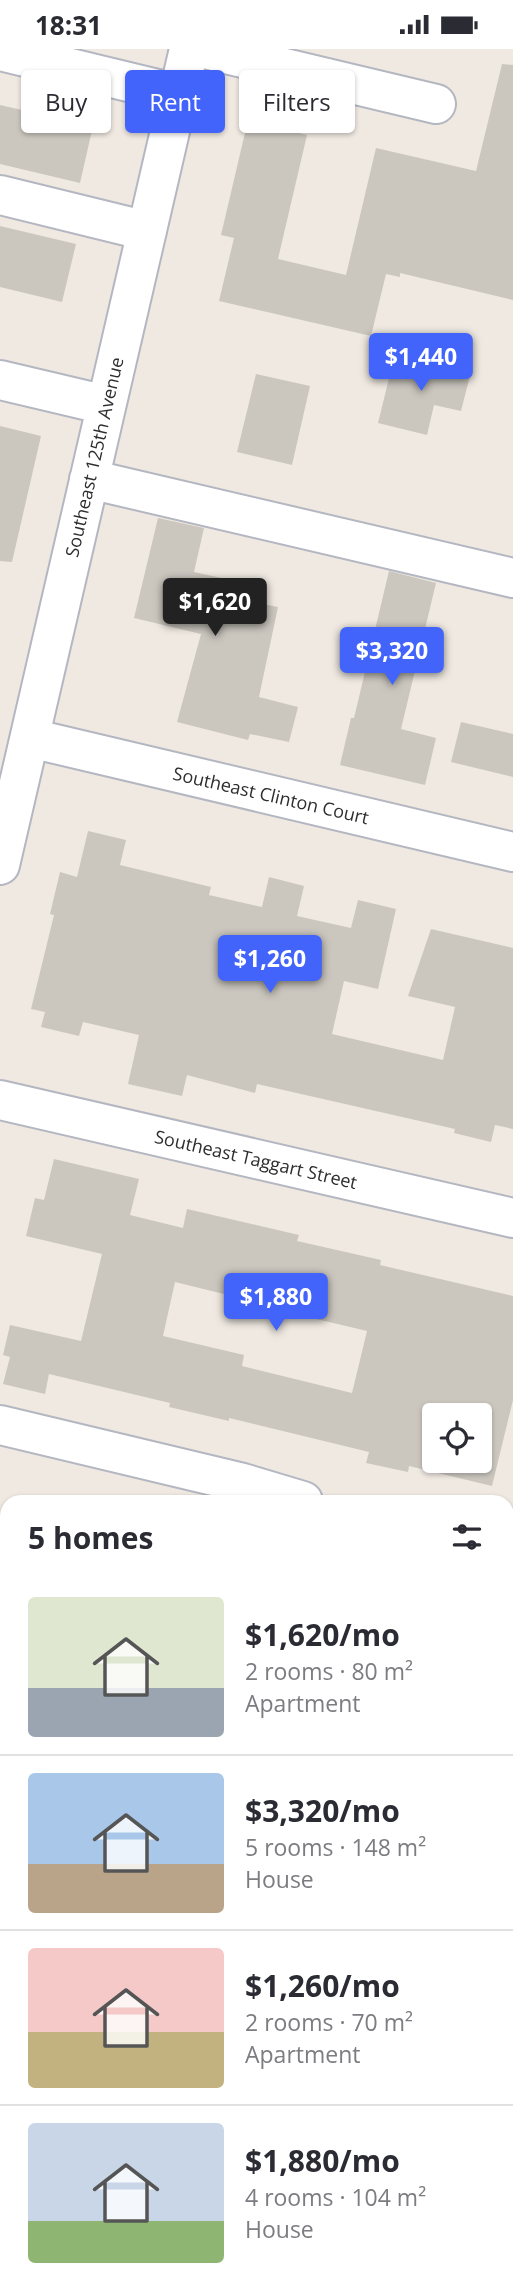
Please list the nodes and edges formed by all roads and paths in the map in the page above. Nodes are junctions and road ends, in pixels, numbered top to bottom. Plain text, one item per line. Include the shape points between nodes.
1 (189, 49) edge
2 (205, 49) edge
3 (0, 51) edge
4 (127, 65) edge
5 (184, 70) edge
6 (436, 104) dead end
7 (169, 133) edge
8 (0, 195) edge
9 (146, 231) junction
10 (0, 380) edge
11 (106, 405) junction
12 (89, 479) junction
13 (513, 578) edge
14 (30, 738) junction
15 (513, 852) edge
16 (0, 865) edge
17 (0, 1100) edge
18 (513, 1218) edge
19 (0, 1425) edge
20 (283, 1495) edge

1 - 5 street, Southeast 125th Avenue
2 - 6 street
3 - 4 street
7 - 9 street, Southeast 125th Avenue
8 - 9 street
9 - 11 street, Southeast 125th Avenue
10 - 11 street
11 - 12 street, Southeast 125th Avenue
12 - 13 street
12 - 14 street, Southeast 125th Avenue
14 - 15 street, Southeast Clinton Court
14 - 16 street, Southeast 125th Avenue
17 - 18 street, Southeast Taggart Street
19 - 20 street

